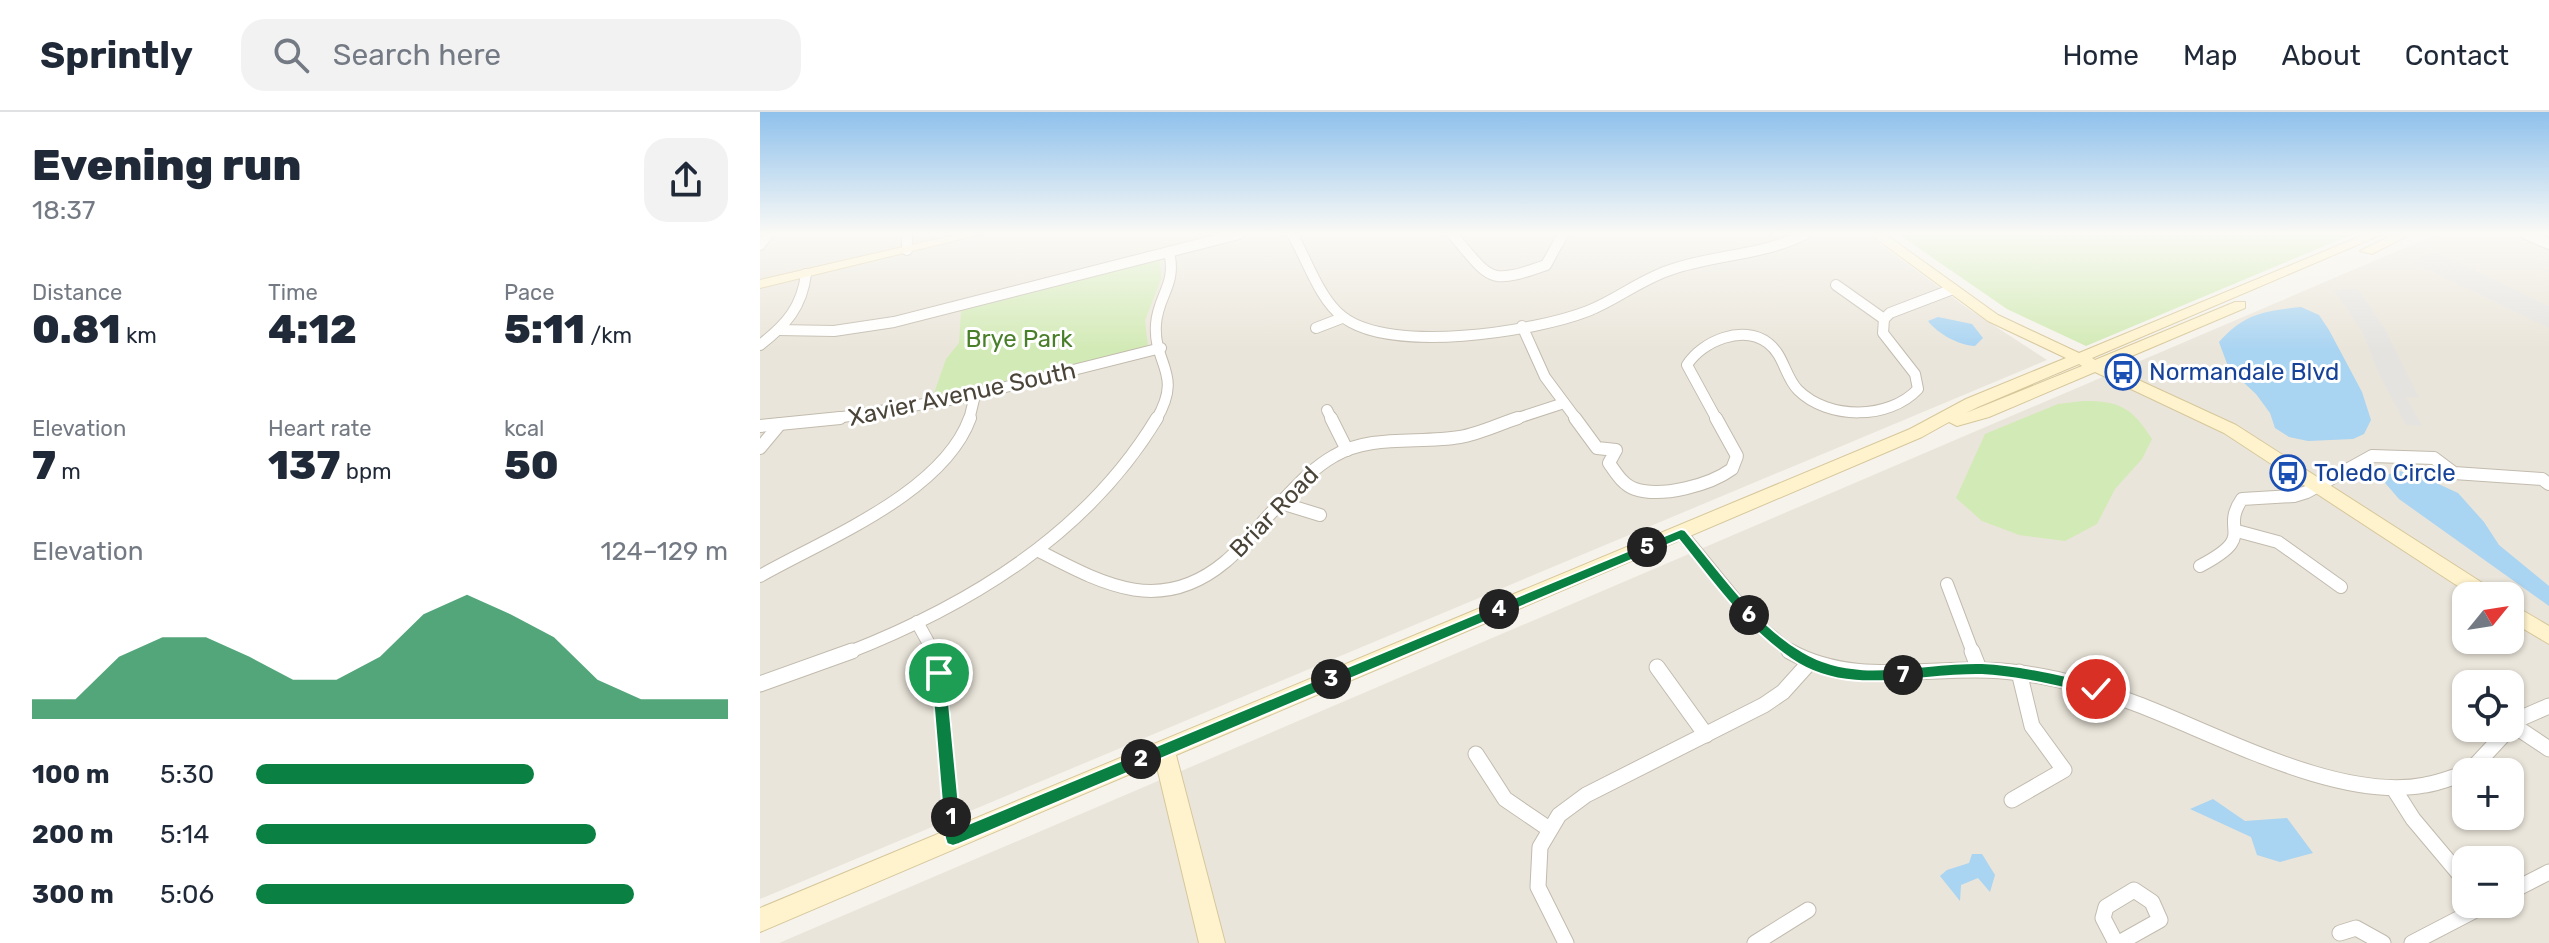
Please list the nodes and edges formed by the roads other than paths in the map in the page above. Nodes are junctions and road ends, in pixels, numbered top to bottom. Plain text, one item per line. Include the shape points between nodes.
1 (811, 273) edge
2 (1087, 273) edge
3 (1174, 273) edge
4 (1316, 273) edge
5 (1487, 273) edge
6 (1521, 273) edge
7 (1663, 273) edge
8 (1930, 273) edge
9 (2289, 273) edge
10 (2309, 273) edge
11 (806, 274) junction
12 (760, 284) edge
13 (1836, 285) dead end
14 (1953, 289) junction
15 (1342, 318) junction
16 (1884, 319) junction
17 (1522, 326) junction
18 (1316, 328) dead end
19 (778, 330) junction
20 (760, 345) edge
21 (1161, 348) junction
22 (2089, 361) junction
23 (975, 395) junction
24 (1564, 403) junction
25 (1327, 410) dead end
26 (780, 424) junction
27 (760, 426) edge
28 (760, 448) edge
29 (1347, 450) junction
30 (2547, 480) edge
31 (2318, 486) junction
32 (1281, 503) junction
33 (1320, 515) dead end
34 (2237, 531) junction
35 (1681, 533) junction
36 (1039, 551) junction
37 (2200, 566) dead end
38 (760, 576) edge
39 (2466, 582) edge
40 (1947, 584) dead end
41 (2341, 587) dead end
42 (2524, 620) edge
43 (917, 622) junction
44 (2549, 636) edge
45 (1810, 662) junction
46 (1657, 667) dead end
47 (1979, 669) junction
48 (2019, 672) junction
49 (760, 684) edge
50 (2549, 706) edge
51 (2524, 718) edge
52 (1706, 735) junction
53 (2524, 735) edge
54 (2497, 742) edge
55 (2549, 749) edge
56 (1164, 750) junction
57 (1476, 754) dead end
58 (2481, 758) edge
59 (2452, 779) edge
60 (2394, 789) junction
61 (2012, 800) dead end
62 (1549, 829) junction
63 (953, 838) junction
64 (2452, 865) edge
65 (2549, 872) edge
66 (2524, 885) edge
67 (1808, 910) dead end
68 (2459, 918) edge
69 (760, 920) edge
70 (2340, 933) dead end
71 (1212, 943) edge
72 (1566, 943) edge
73 (1755, 943) edge
74 (2383, 943) edge
75 (2412, 943) edge

1 - 11 main road
2 - 19 street via 894,322 834,331
3 - 21 street via 1156,321
4 - 15 street
5 - 6 street via 1501,279
7 - 17 street via 1583,313
8 - 14 main road
9 - 22 main road
10 - 22 main road
11 - 12 main road
11 - 19 street via 802,304
13 - 16 street
14 - 16 street
14 - 22 main road via 1993,318
15 - 17 street via 1369,331 1406,337
15 - 18 street
16 - 24 street via 1883,333 1918,381 1914,395 1878,410 1834,409 1809,397 1793,384 1772,347 1756,337 1739,335 1695,352 1688,360 1689,370 1737,456 1731,470 1668,490 1633,488 1617,476 1609,463 1616,450 1597,448
17 - 24 street via 1536,362
19 - 20 street
21 - 23 street, Xavier Avenue South
21 - 36 street via 1170,373 1161,413 1095,501
22 - 31 main road via 2230,429
22 - 35 main road via 1972,403 1916,433
23 - 26 street, Xavier Avenue South via 855,418
23 - 38 street via 967,428 927,473 888,503
24 - 29 street, Briar Road via 1461,437
25 - 29 street
26 - 27 street, Xavier Avenue South
26 - 28 street
29 - 32 street, Briar Road via 1321,463
30 - 31 street via 2454,473 2434,458 2372,456
31 - 34 street via 2294,496 2242,499 2235,509
31 - 39 main road
32 - 33 street
32 - 36 street, Briar Road via 1225,562 1173,589 1119,590
34 - 37 street via 2234,547
34 - 41 street via 2278,542
35 - 45 street via 1758,626
35 - 56 main road
36 - 43 street
40 - 47 street
42 - 44 main road
43 - 49 street via 871,645
43 - 63 street via 939,673
45 - 47 street via 1850,675
45 - 52 street via 1783,692
46 - 52 street
47 - 48 street
48 - 60 street via 2096,689 2308,771
48 - 61 street via 2029,721 2064,770
50 - 51 street
52 - 62 street via 1571,804
53 - 55 street
54 - 58 street
56 - 63 main road
56 - 71 main road
57 - 62 street via 1503,800
59 - 60 street via 2429,787
60 - 64 street
62 - 72 street via 1540,847 1538,887
63 - 69 main road
65 - 66 street
67 - 73 street
68 - 75 street
70 - 74 street via 2356,928

